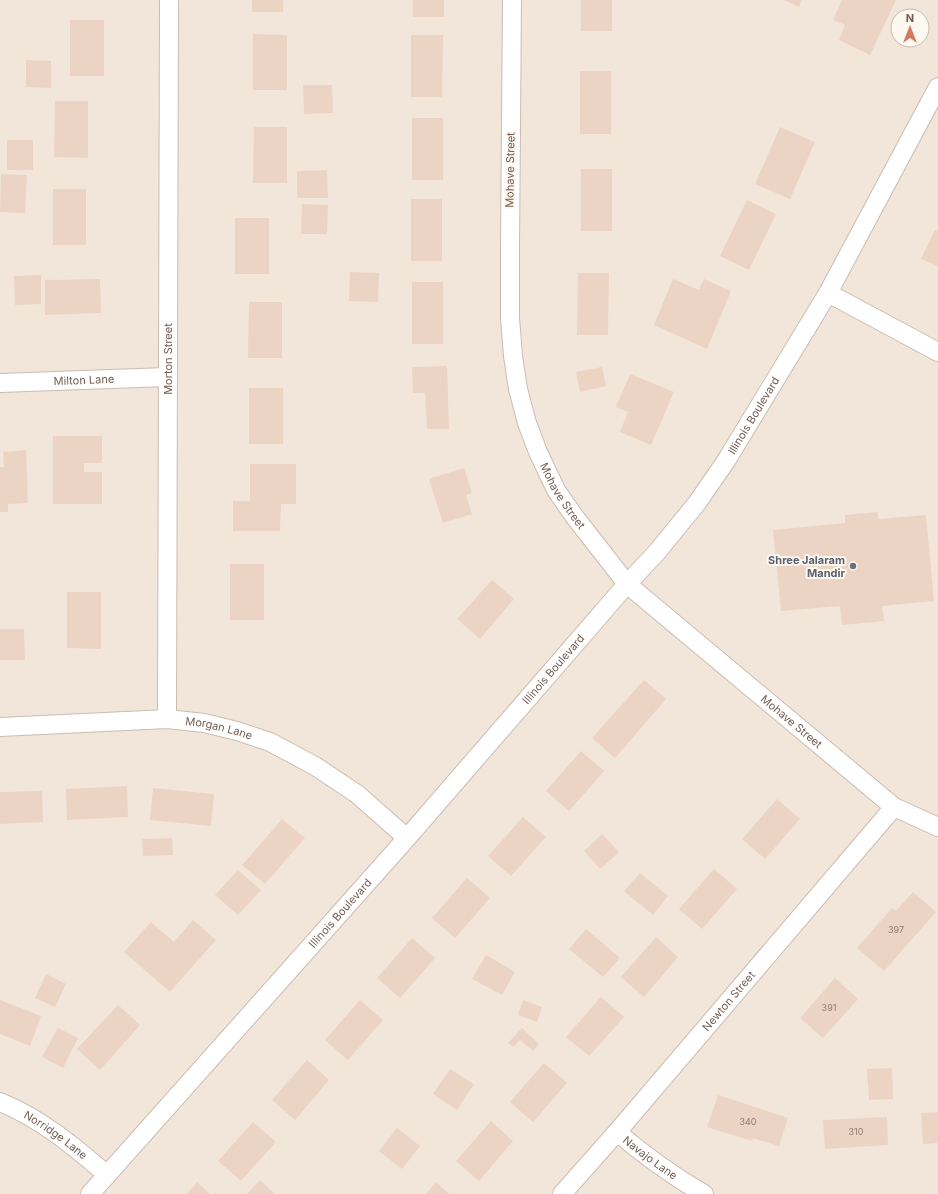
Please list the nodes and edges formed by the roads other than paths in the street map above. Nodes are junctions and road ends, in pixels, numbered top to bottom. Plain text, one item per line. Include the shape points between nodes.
1 (169, 0) edge
2 (512, 0) edge
3 (938, 87) edge
4 (828, 294) junction
5 (938, 352) edge
6 (167, 377) junction
7 (0, 383) edge
8 (627, 584) junction
9 (167, 719) junction
10 (0, 727) edge
11 (894, 807) junction
12 (938, 827) edge
13 (407, 838) junction
14 (0, 1102) edge
15 (617, 1132) junction
16 (107, 1175) junction
17 (90, 1194) edge
18 (562, 1194) edge
19 (704, 1194) edge

1 - 6 street, Morton Street
2 - 8 street, Mohave Street via 510,318 518,389 527,423 556,490
3 - 4 street, Illinois Boulevard
4 - 5 street
4 - 8 street, Illinois Boulevard via 726,461 657,552
6 - 7 street, Milton Lane
6 - 9 street, Morton Street
8 - 11 street, Mohave Street
8 - 13 street, Illinois Boulevard
9 - 10 street, Morgan Lane
9 - 13 street, Morgan Lane via 204,723 270,742 316,766 357,794
11 - 12 street, Mohave Street
11 - 15 street, Newton Street
13 - 16 street, Illinois Boulevard
14 - 16 street, Norridge Lane via 57,1134
15 - 18 street, Newton Street
15 - 19 street, Navajo Lane via 677,1179
16 - 17 street, Illinois Boulevard

